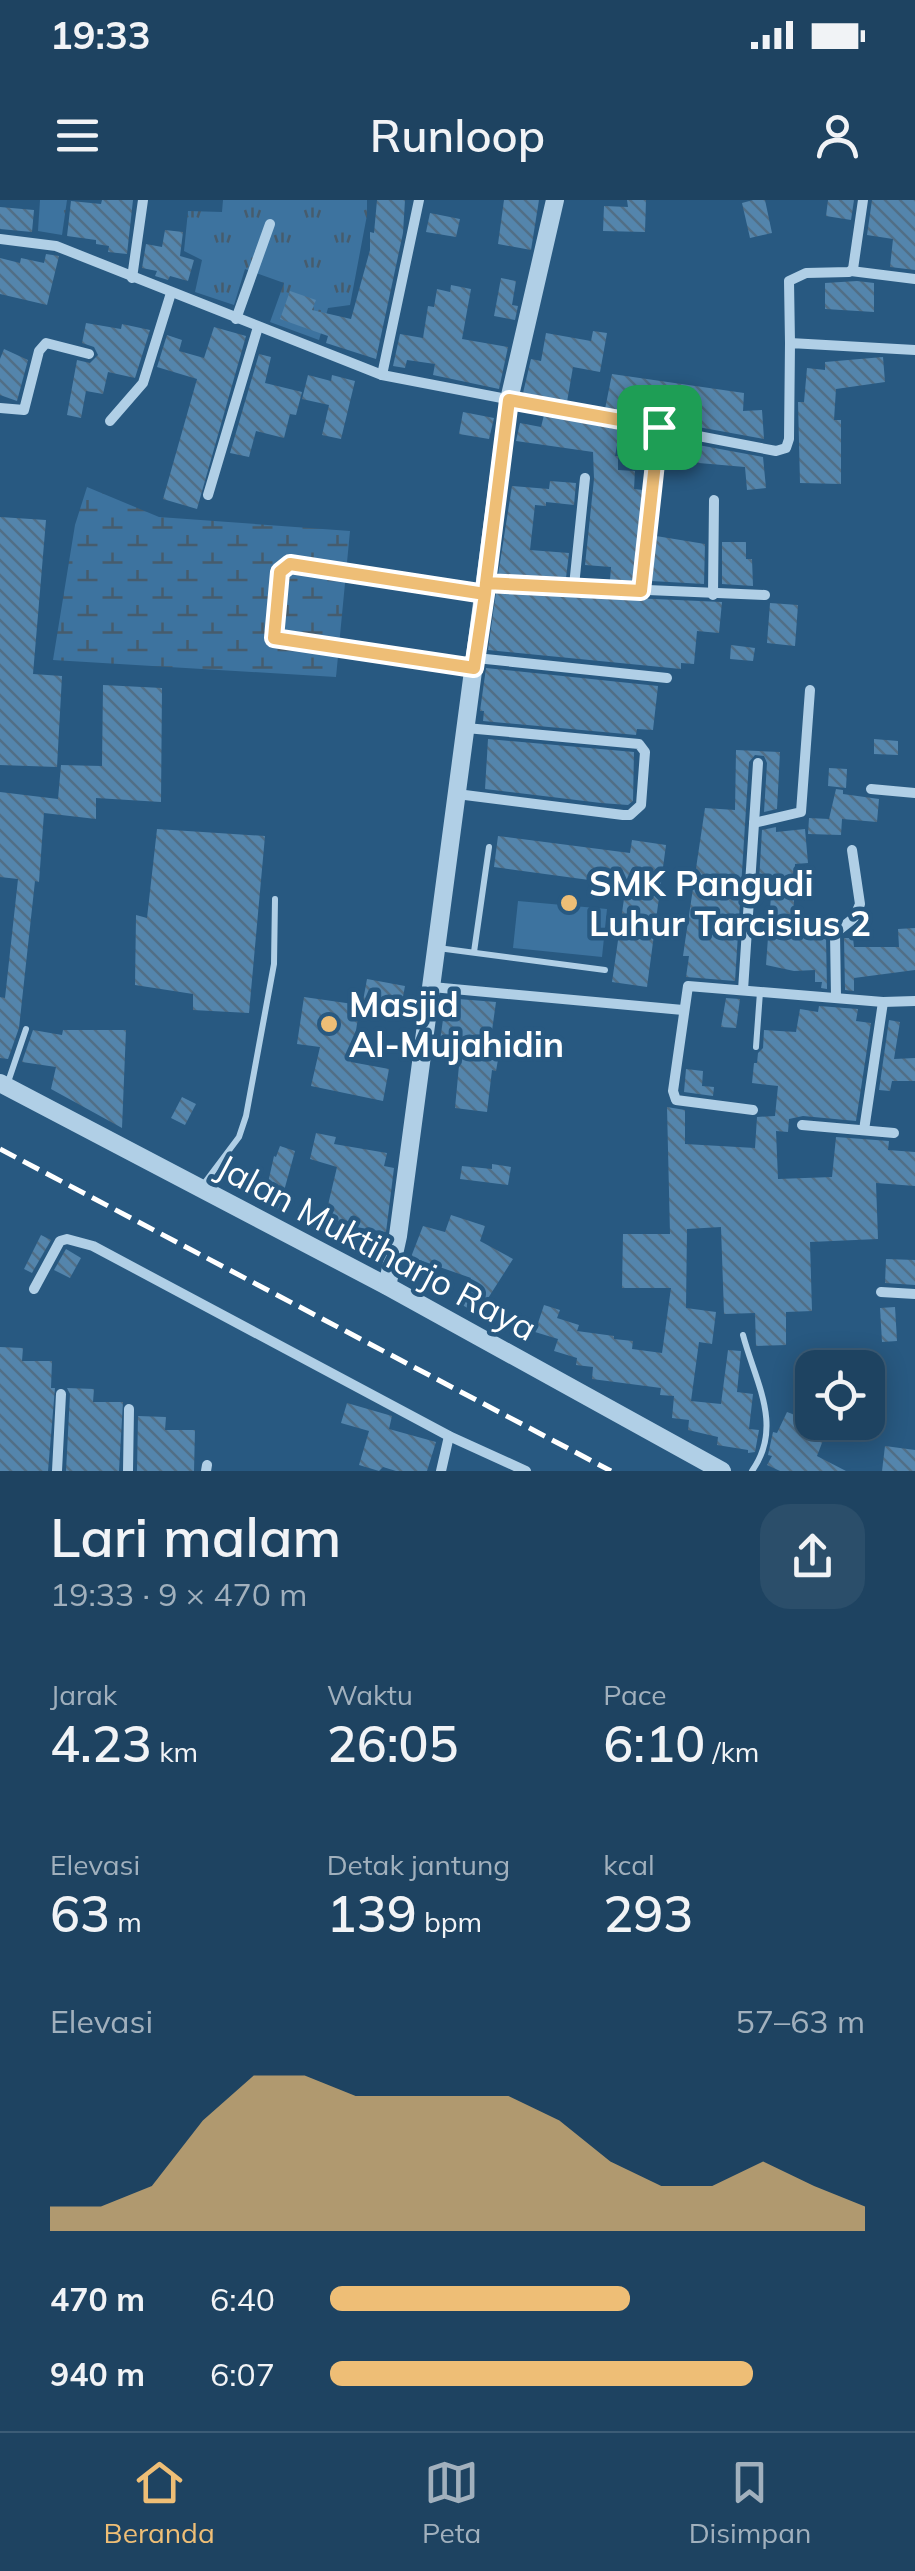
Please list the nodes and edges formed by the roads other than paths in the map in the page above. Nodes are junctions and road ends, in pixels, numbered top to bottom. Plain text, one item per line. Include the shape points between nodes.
1 (143, 200) edge
2 (419, 200) edge
3 (555, 200) edge
4 (863, 200) edge
5 (270, 224) dead end
6 (0, 239) edge
7 (851, 271) junction
8 (132, 278) junction
9 (915, 279) edge
10 (171, 293) junction
11 (236, 319) junction
12 (258, 327) junction
13 (790, 343) junction
14 (915, 350) edge
15 (88, 354) dead end
16 (382, 374) junction
17 (509, 400) junction
18 (0, 408) edge
19 (110, 421) dead end
20 (659, 427) junction
21 (585, 478) dead end
22 (208, 495) dead end
23 (714, 500) dead end
24 (574, 586) junction
25 (486, 588) junction
26 (641, 591) junction
27 (713, 596) junction
28 (765, 596) dead end
29 (475, 664) junction
30 (667, 678) dead end
31 (810, 690) dead end
32 (466, 728) junction
33 (758, 763) dead end
34 (871, 790) dead end
35 (915, 793) edge
36 (458, 794) junction
37 (754, 823) junction
38 (489, 847) dead end
39 (852, 850) dead end
40 (275, 899) dead end
41 (437, 948) junction
42 (474, 952) junction
43 (605, 970) dead end
44 (432, 987) junction
45 (743, 990) junction
46 (760, 991) junction
47 (836, 996) junction
48 (915, 1001) edge
49 (883, 1002) junction
50 (682, 1010) junction
51 (26, 1029) dead end
52 (756, 1047) dead end
53 (4, 1085) edge
54 (753, 1110) dead end
55 (802, 1125) dead end
56 (864, 1130) junction
57 (894, 1133) dead end
58 (200, 1190) junction
59 (387, 1286) junction
60 (34, 1289) dead end
61 (881, 1292) dead end
62 (915, 1294) edge
63 (743, 1335) dead end
64 (61, 1394) dead end
65 (130, 1408) dead end
66 (449, 1436) junction
67 (510, 1467) edge
68 (57, 1471) edge
69 (128, 1471) edge
70 (441, 1471) edge
71 (526, 1471) edge
72 (722, 1471) edge
73 (752, 1471) edge

1 - 8 street
2 - 16 street
3 - 17 street
4 - 7 street
5 - 11 street
6 - 8 street via 56,246
7 - 9 street
7 - 13 street via 806,273 790,281
8 - 10 street
10 - 11 street
10 - 19 street via 143,384
11 - 12 street
12 - 16 street
12 - 22 street
13 - 14 street
13 - 20 street via 786,448
15 - 18 street via 46,343 24,410
16 - 17 street
17 - 20 street
17 - 25 street
20 - 26 street
21 - 24 street
23 - 27 street
24 - 25 street
24 - 26 street
25 - 29 street
25 - 29 street via 290,564 280,572 272,633 278,640
26 - 27 street
27 - 28 street
29 - 30 street
29 - 32 street
31 - 37 street via 801,812
32 - 36 street
32 - 36 street via 640,744 641,805 623,815
33 - 37 street
34 - 35 street
36 - 41 street
37 - 45 street
38 - 42 lane
39 - 47 street via 860,904 835,932
40 - 58 lane via 274,964 246,1116 239,1137
41 - 42 lane
41 - 44 street
42 - 43 lane
44 - 50 street
44 - 59 street
45 - 46 street
45 - 50 street via 693,984
46 - 47 street
46 - 52 lane
47 - 49 street
48 - 49 street
49 - 56 street
50 - 54 street via 676,1100
51 - 53 lane
53 - 58 street, Jalan Muktiharjo Raya
55 - 56 street
56 - 57 street
58 - 59 street, Jalan Muktiharjo Raya
59 - 72 street, Jalan Muktiharjo Raya
60 - 66 street via 60,1241 94,1246
61 - 62 street
63 - 73 lane via 765,1396 765,1450
64 - 68 street
65 - 69 street
66 - 67 street
66 - 70 street
67 - 71 street

